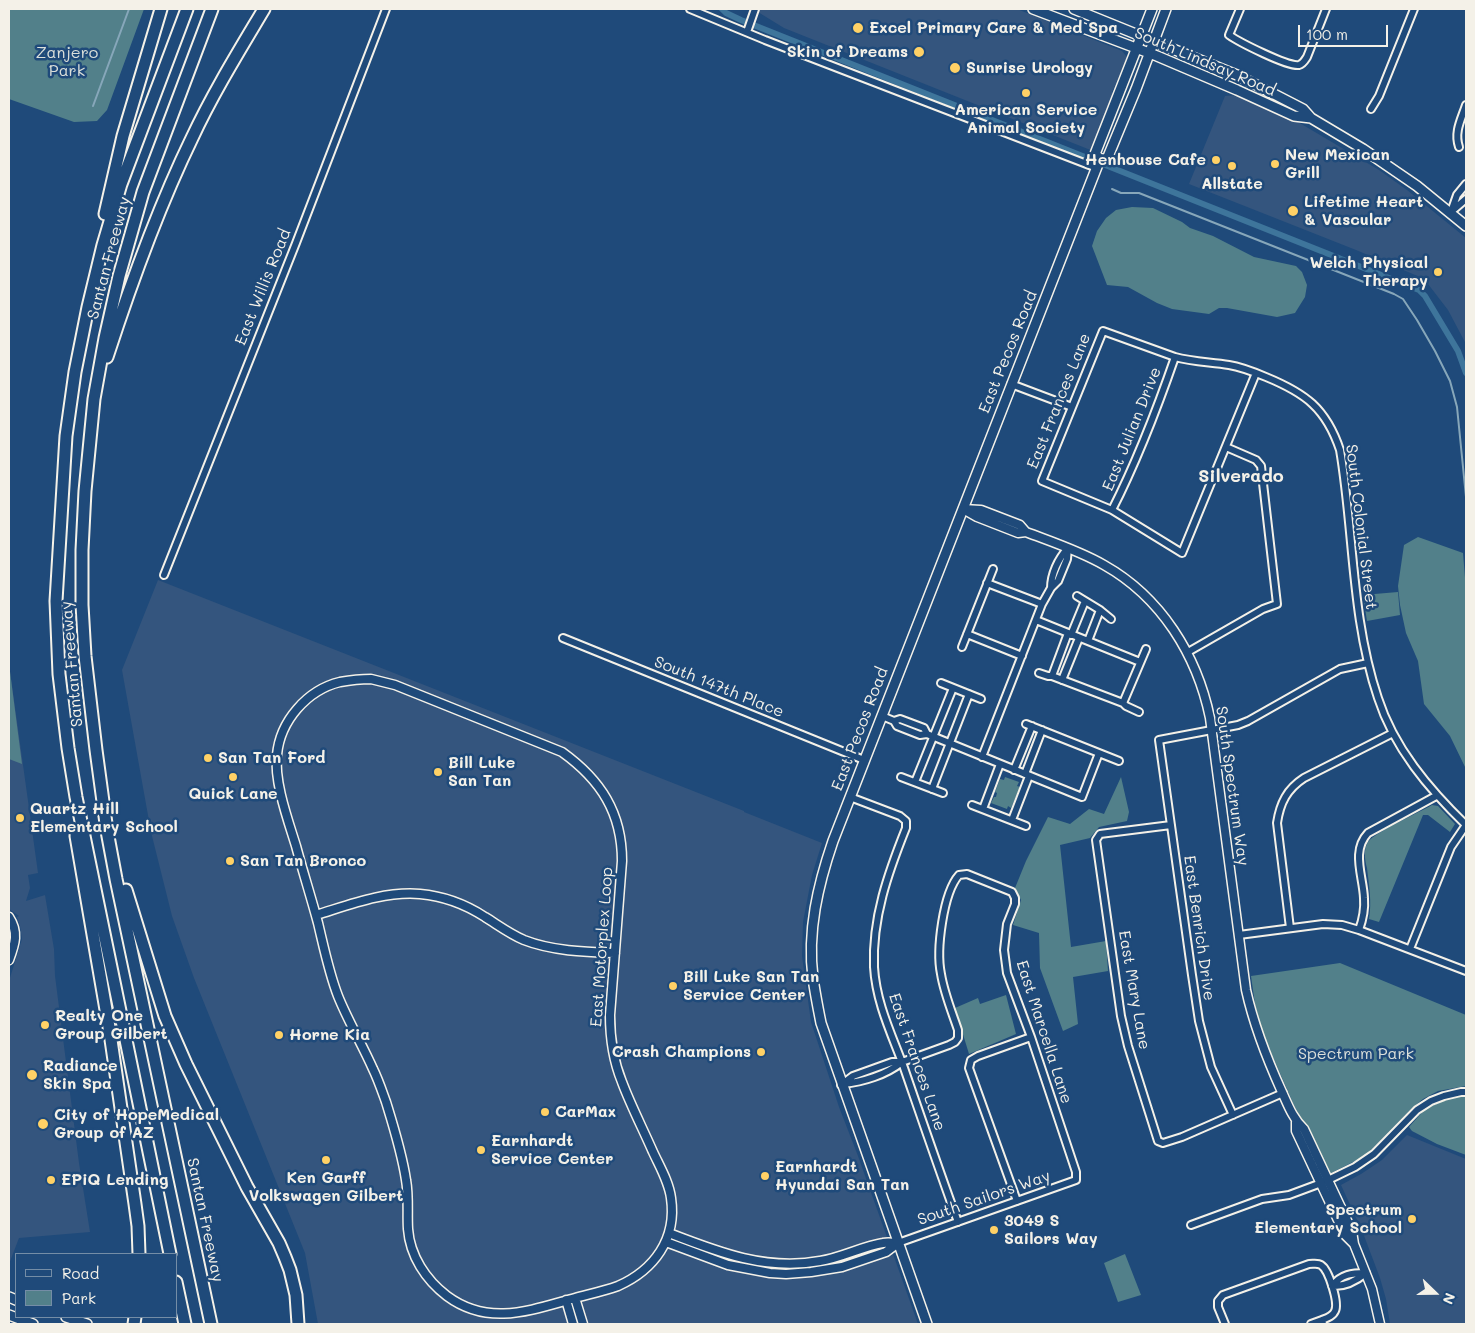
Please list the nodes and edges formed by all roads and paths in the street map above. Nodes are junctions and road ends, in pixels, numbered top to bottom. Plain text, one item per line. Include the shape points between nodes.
1 (161, 9) edge
2 (187, 9) edge
3 (212, 9) edge
4 (264, 9) edge
5 (386, 9) edge
6 (690, 9) edge
7 (755, 9) edge
8 (1033, 9) edge
9 (1074, 9) edge
10 (1152, 9) edge
11 (1166, 9) edge
12 (1240, 9) edge
13 (1326, 9) edge
14 (1414, 9) edge
15 (747, 30) junction
16 (1141, 36) junction
17 (1154, 41) junction
18 (1136, 49) junction
19 (1149, 54) junction
20 (1466, 105) edge
21 (1371, 109) dead end
22 (1311, 118) junction
23 (1459, 147) dead end
24 (1098, 164) junction
25 (1466, 184) edge
26 (1466, 198) edge
27 (1450, 212) junction
28 (1466, 226) edge
29 (88, 307) junction
30 (1102, 330) joint
31 (1175, 357) junction
32 (1256, 373) junction
33 (1011, 384) junction
34 (94, 399) junction
35 (1072, 407) junction
36 (1226, 447) junction
37 (963, 509) junction
38 (1112, 510) junction
39 (1068, 548) junction
40 (993, 570) dead end
41 (164, 575) dead end
42 (987, 583) junction
43 (1077, 596) dead end
44 (1085, 601) junction
45 (1042, 604) junction
46 (1100, 610) junction
47 (1036, 620) junction
48 (1111, 620) dead end
49 (967, 634) junction
50 (1070, 634) junction
51 (563, 638) dead end
52 (1079, 638) junction
53 (1088, 641) junction
54 (962, 646) dead end
55 (1146, 649) dead end
56 (1188, 652) junction
57 (1022, 656) junction
58 (1140, 662) junction
59 (1368, 663) junction
60 (1039, 673) dead end
61 (1052, 676) junction
62 (1062, 680) junction
63 (941, 683) dead end
64 (953, 688) junction
65 (969, 694) junction
66 (981, 699) dead end
67 (1123, 703) junction
68 (1139, 712) dead end
69 (882, 716) junction
70 (1042, 730) junction
71 (1210, 731) junction
72 (1393, 732) junction
73 (930, 736) junction
74 (950, 744) junction
75 (1099, 753) junction
76 (982, 757) junction
77 (864, 760) junction
78 (1119, 760) dead end
79 (1000, 764) junction
80 (1014, 770) junction
81 (1027, 775) junction
82 (901, 777) dead end
83 (915, 782) junction
84 (932, 789) junction
85 (943, 793) dead end
86 (1436, 796) junction
87 (76, 797) junction
88 (850, 797) junction
89 (972, 805) dead end
90 (982, 809) junction
91 (1012, 820) junction
92 (1466, 825) edge
93 (1026, 826) dead end
94 (1171, 826) junction
95 (107, 831) junction
96 (316, 915) junction
97 (11, 920) edge
98 (1290, 928) junction
99 (1359, 930) junction
100 (1239, 935) junction
101 (1410, 949) junction
102 (615, 953) junction
103 (9, 960) edge
104 (1466, 971) edge
105 (1031, 1036) junction
106 (902, 1062) junction
107 (842, 1084) junction
108 (1466, 1092) edge
109 (1283, 1093) junction
110 (1233, 1115) junction
111 (1076, 1176) joint
112 (1324, 1182) junction
113 (1017, 1201) junction
114 (958, 1222) junction
115 (1191, 1225) dead end
116 (669, 1233) junction
117 (666, 1242) junction
118 (898, 1243) junction
119 (139, 1253) edge
120 (170, 1253) edge
121 (1366, 1273) junction
122 (1332, 1286) junction
123 (178, 1290) edge
124 (575, 1298) junction
125 (566, 1300) junction
126 (17, 1318) edge
127 (69, 1318) edge
128 (1323, 1322) edge
129 (33, 1324) edge
130 (87, 1324) edge
131 (186, 1324) edge
132 (211, 1324) edge
133 (298, 1324) edge
134 (573, 1324) edge
135 (583, 1324) edge
136 (927, 1324) edge
137 (1225, 1324) edge
138 (1311, 1324) edge
139 (1380, 1324) edge

1 - 29 highway via 116,164
2 - 29 highway, Santan Freeway via 121,184
3 - 34 highway, Santan Freeway via 143,192 119,276
4 - 34 highway via 211,100 176,172 132,285
5 - 41 street, East Willis Road
6 - 15 street
7 - 15 street
8 - 18 main road, South Lindsay Road
9 - 16 main road, South Lindsay Road
10 - 16 main road, East Pecos Road
11 - 17 main road, East Pecos Road
12 - 13 street via 1229,35 1287,64 1298,65 1307,57
14 - 21 street
15 - 24 street
16 - 17 main road, South Lindsay Road
16 - 18 main road, East Pecos Road
17 - 19 main road, East Pecos Road
17 - 22 main road, South Lindsay Road via 1237,75 1303,108
18 - 19 main road, South Lindsay Road
18 - 24 main road, East Pecos Road via 1095,154
19 - 22 main road, South Lindsay Road via 1294,116
19 - 24 main road, East Pecos Road via 1107,158
20 - 23 street via 1456,132
22 - 27 main road, South Lindsay Road via 1382,161
24 - 33 main road, East Pecos Road
25 - 27 street
26 - 27 street
27 - 28 main road, South Lindsay Road
29 - 87 highway, Santan Freeway via 66,436 56,601 59,674
30 - 31 street, South Colonial Street
30 - 35 street, East Frances Lane
31 - 32 street, South Colonial Street via 1236,366
31 - 38 street, East Julian Drive
32 - 36 street
32 - 59 street, South Colonial Street via 1285,385 1308,400 1324,416 1336,438
33 - 35 street
33 - 37 main road, East Pecos Road
34 - 95 highway, Santan Freeway via 85,491 82,605
35 - 38 street, East Frances Lane via 1042,481
36 - 38 street via 1182,553
36 - 56 street via 1256,460 1261,466 1277,604
37 - 39 street, South Spectrum Way via 977,517
37 - 69 main road, East Pecos Road
39 - 45 street via 1058,581
39 - 56 street, South Spectrum Way via 1114,571 1144,595
40 - 42 street
42 - 45 street
42 - 49 street
43 - 44 street
44 - 46 street
44 - 50 street
45 - 47 street
46 - 48 street
46 - 53 street
47 - 50 street
47 - 57 street
49 - 54 street
49 - 57 street
50 - 52 street
50 - 61 street
51 - 77 street, South 147th Place
52 - 53 street
52 - 62 street
53 - 58 street
55 - 58 street
56 - 71 street, South Spectrum Way via 1206,701
57 - 76 street
58 - 67 street
59 - 71 street via 1340,669 1248,721
59 - 72 street, South Colonial Street via 1378,700
60 - 61 street
61 - 62 street
62 - 67 street
63 - 64 street
64 - 65 street
64 - 73 street
65 - 66 street
65 - 74 street
67 - 68 street
69 - 73 street via 897,726
69 - 77 main road, East Pecos Road
70 - 75 street
70 - 80 street via 1029,725
70 - 81 street
71 - 94 street, East Benrich Drive via 1159,740
71 - 100 street, South Spectrum Way
72 - 86 street, South Colonial Street
72 - 98 street via 1304,778 1283,800 1277,823
73 - 74 street
73 - 83 street
74 - 76 street
74 - 84 street
75 - 78 street
75 - 81 street via 1082,798
76 - 79 street
77 - 88 main road, East Pecos Road
79 - 80 street
79 - 90 street
80 - 81 street
81 - 91 street
82 - 83 street
83 - 84 street
84 - 85 street
86 - 92 street, South Colonial Street
86 - 99 street via 1368,833 1361,842 1359,856 1364,914
87 - 119 highway via 75,828 110,1033
87 - 120 highway, Santan Freeway
88 - 106 street, East Frances Lane via 906,821 882,892 874,959 878,992
88 - 107 main road, East Pecos Road via 821,878 812,944 813,976 821,1023
89 - 90 street
90 - 91 street
91 - 93 street
92 - 101 street via 1451,847
94 - 110 street, East Benrich Drive via 1199,1021 1211,1067
94 - 110 street, East Mary Lane via 1100,834 1096,840 1121,1016 1158,1141 1163,1143 1182,1137
95 - 132 highway, Santan Freeway
95 - 133 highway via 118,856 165,1016 214,1123 279,1243 294,1284
96 - 102 street via 384,896 419,894 467,907 513,935 535,944
96 - 102 street, East Motorplex Loop via 278,782 278,745 289,720 307,698 339,682 371,679 395,685 549,746 573,760 595,781 614,812 622,851
96 - 125 street, East Motorplex Loop via 338,996 374,1070 399,1143 406,1182 409,1239 421,1268 431,1282 449,1297 480,1312 524,1312
97 - 103 street via 16,937
98 - 99 street via 1323,924
98 - 100 street
99 - 101 street
100 - 109 street, South Spectrum Way via 1252,1016
101 - 104 street
102 - 116 street, East Motorplex Loop via 610,1040 622,1081 668,1185 672,1207
105 - 106 street, East Marcella Lane via 1010,984 1005,961 1005,935 1015,904 1014,895 1009,890 967,874 959,875 953,884 942,921 939,958 958,1038
105 - 111 street, East Marcella Lane
105 - 113 street via 978,1056 971,1060 970,1068
106 - 107 street via 893,1069
106 - 114 street, East Frances Lane
107 - 118 main road, East Pecos Road
108 - 112 street via 1431,1101 1417,1110 1368,1158
109 - 110 street
109 - 112 street, South Spectrum Way via 1296,1122 1304,1129
111 - 113 street, South Sailors Way via 1076,1180
112 - 115 street via 1289,1196 1262,1199
112 - 121 street, South Spectrum Way via 1352,1231
113 - 114 street, South Sailors Way
114 - 118 street, South Sailors Way
116 - 117 street, East Motorplex Loop
116 - 118 street via 728,1255 784,1263 823,1261 883,1243
117 - 118 street via 728,1265 786,1274 842,1266 886,1252
117 - 124 street, East Motorplex Loop via 651,1263 631,1280
118 - 136 main road, East Pecos Road
121 - 122 street via 1353,1273 1337,1279
121 - 139 street, South Spectrum Way
122 - 128 street via 1336,1310
122 - 137 street via 1323,1266 1310,1264 1231,1292 1218,1301
123 - 131 highway
124 - 125 street, East Motorplex Loop
124 - 135 street
125 - 134 street
126 - 129 main road
127 - 130 main road
128 - 138 street

